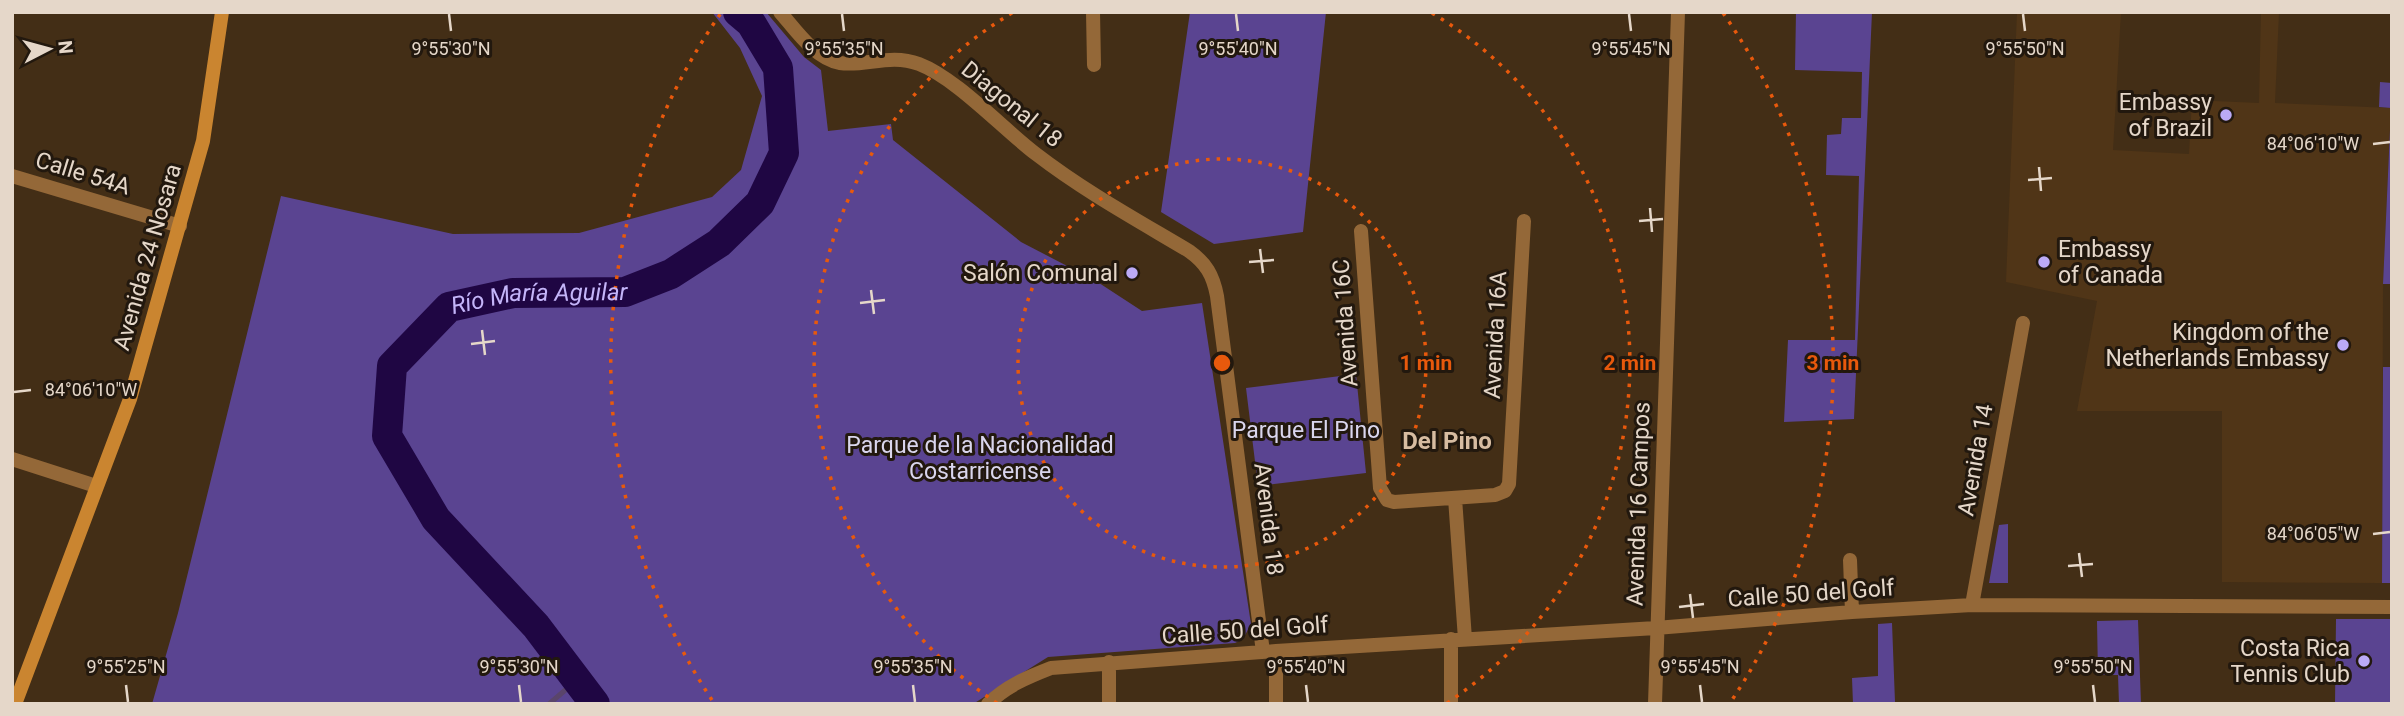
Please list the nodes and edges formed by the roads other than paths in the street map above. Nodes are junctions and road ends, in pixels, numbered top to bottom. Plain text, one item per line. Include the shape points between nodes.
1 (222, 12) edge
2 (780, 12) edge
3 (1093, 12) edge
4 (1678, 12) edge
5 (1094, 65) dead end
6 (12, 176) edge
7 (1524, 221) dead end
8 (180, 226) junction
9 (1362, 231) dead end
10 (1209, 269) joint
11 (2023, 323) dead end
12 (12, 459) edge
13 (96, 486) junction
14 (1455, 498) junction
15 (1850, 560) dead end
16 (1972, 605) junction
17 (2392, 607) edge
18 (1852, 612) junction
19 (1656, 628) junction
20 (1458, 639) junction
21 (1269, 651) junction
22 (1109, 663) junction
23 (15, 704) edge
24 (988, 704) edge
25 (1109, 704) edge
26 (1276, 704) edge
27 (1451, 704) edge
28 (1655, 704) edge

1 - 8 street, Avenida 24 Nosara via 203,141
2 - 10 street, Diagonal 18 via 812,47 840,63 898,59 931,69 1036,155 1189,251
3 - 5 street
4 - 19 street, Avenida 16 Campos
6 - 8 street, Calle 54A
7 - 14 street, Avenida 16A via 1511,477 1505,491 1495,495
8 - 13 street, Avenida 24 Nosara via 130,399
9 - 14 street, Avenida 16C via 1380,488 1387,500 1394,502
10 - 21 street, Avenida 18 via 1217,296
11 - 16 street, Avenida 14
12 - 13 street
13 - 23 street, Avenida 24 Nosara
14 - 20 street
15 - 18 street
16 - 17 street, Calle 50 del Golf
16 - 18 street, Calle 50 del Golf
18 - 19 street, Calle 50 del Golf
19 - 20 street, Calle 50 del Golf
19 - 28 street, Avenida 16 Campos
20 - 21 street, Calle 50 del Golf
20 - 27 street
21 - 22 street, Calle 50 del Golf
21 - 26 street, Avenida 18
22 - 24 street, Calle 50 del Golf via 1051,668 1022,680
22 - 25 street

